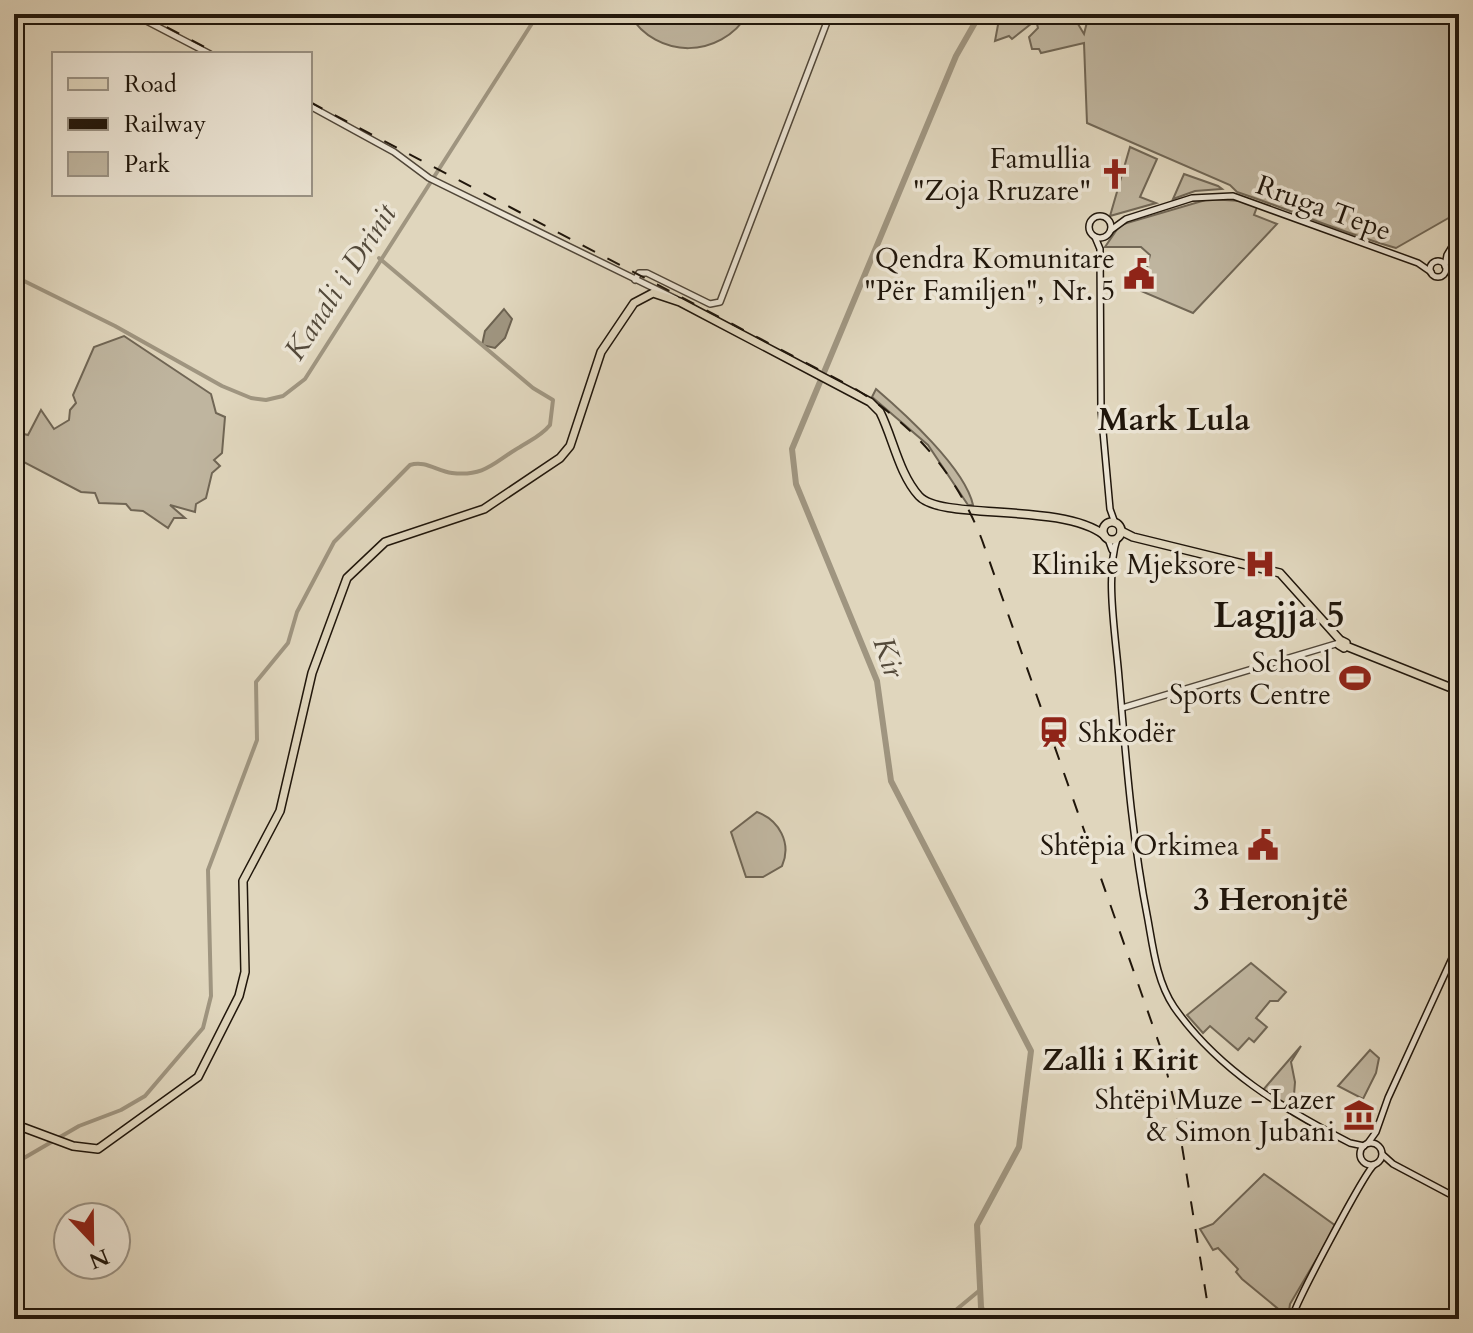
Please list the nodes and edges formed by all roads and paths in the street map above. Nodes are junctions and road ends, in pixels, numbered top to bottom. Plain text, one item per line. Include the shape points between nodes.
1 (133, 14) edge
2 (830, 14) edge
3 (206, 52) edge
4 (312, 107) edge
5 (1107, 218) junction
6 (1123, 221) junction
7 (1111, 230) junction
8 (1459, 235) edge
9 (1095, 237) junction
10 (1105, 237) junction
11 (1100, 249) junction
12 (1447, 255) junction
13 (1435, 262) junction
14 (1418, 263) junction
15 (1445, 266) junction
16 (1431, 272) junction
17 (635, 280) junction
18 (680, 302) junction
19 (1112, 532) junction
20 (1342, 643) junction
21 (1459, 691) edge
22 (1122, 708) junction
23 (1459, 943) edge
24 (14, 1124) edge
25 (1376, 1132) junction
26 (1350, 1143) junction
27 (1377, 1144) junction
28 (1366, 1145) junction
29 (1360, 1153) junction
30 (1383, 1155) junction
31 (1364, 1162) junction
32 (1377, 1163) junction
33 (1393, 1164) junction
34 (1364, 1175) junction
35 (1459, 1199) edge
36 (1292, 1319) edge

1 - 3 main road
2 - 17 main road via 720,302 710,304 647,273 639,273
4 - 17 main road via 394,152 429,178
5 - 6 main road, Rruga Tepe
5 - 7 main road
5 - 9 main road via 1090,222
6 - 7 main road, Rruga Tepe
6 - 14 main road, Rruga Tepe via 1192,198 1233,196
7 - 10 main road
8 - 12 main road
9 - 10 main road
9 - 11 main road
10 - 11 main road
11 - 19 main road via 1099,361
12 - 13 main road
12 - 15 main road
13 - 14 main road, Rruga Tepe
13 - 15 main road
13 - 16 main road
14 - 16 main road, Rruga Tepe
15 - 16 main road via 1441,276
17 - 18 main road
18 - 19 main road via 870,402 925,501 1056,517
18 - 24 main road via 650,293 634,303 601,352 570,446 560,458 484,509 385,542 347,578 312,673 280,811 243,881 244,983 205,1066 104,1146 84,1149
19 - 20 main road via 1280,573
19 - 22 main road
20 - 21 main road
20 - 22 main road
22 - 26 main road via 1136,858 1170,1000 1260,1094
23 - 25 main road
25 - 27 main road
25 - 28 main road
26 - 28 main road
26 - 29 main road
27 - 28 main road
27 - 30 main road
28 - 29 main road
29 - 31 main road
30 - 32 main road
30 - 33 main road
31 - 32 main road
31 - 34 main road
32 - 33 main road
32 - 34 main road
33 - 35 main road
34 - 36 main road

